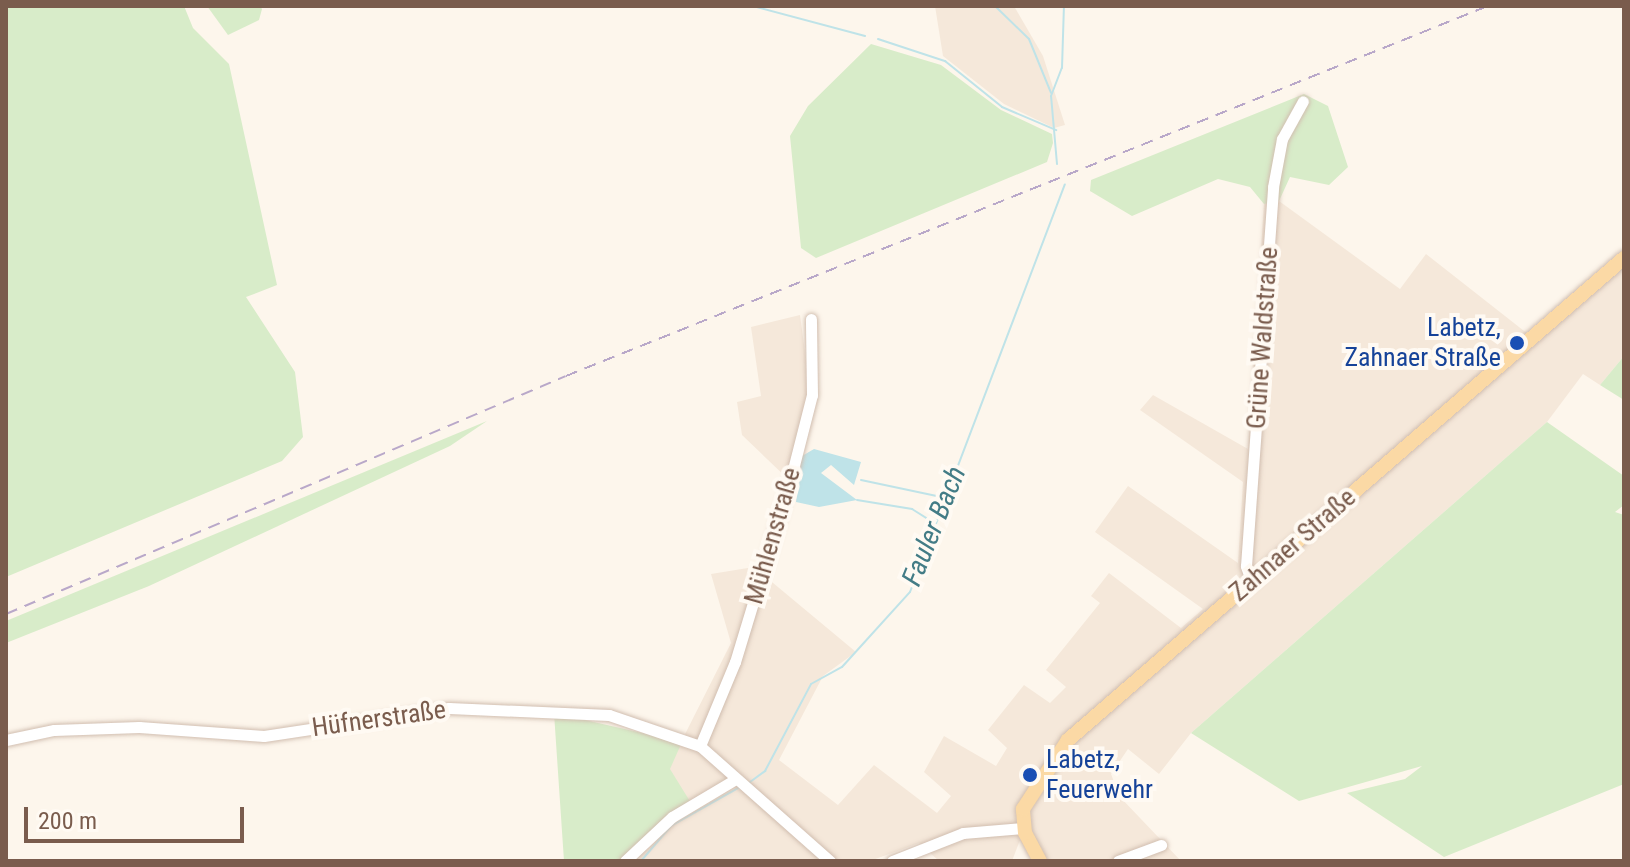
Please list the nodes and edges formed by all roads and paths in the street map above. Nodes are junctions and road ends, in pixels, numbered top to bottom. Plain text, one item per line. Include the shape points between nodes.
1 (1303, 101) dead end
2 (1624, 258) edge
3 (811, 319) dead end
4 (1251, 580) junction
5 (6, 740) edge
6 (700, 746) junction
7 (735, 781) junction
8 (1023, 828) junction
9 (1161, 845) dead end
10 (828, 860) edge
11 (625, 861) edge
12 (892, 861) edge
13 (1040, 861) edge
14 (1118, 861) edge

1 - 4 street, Grüne Waldstraße via 1282,139 1273,187 1246,566
2 - 4 main road, Zahnaer Straße
3 - 6 street, Mühlenstraße via 812,395 790,481 755,604
4 - 8 main road, Zahnaer Straße via 1063,746 1026,796
5 - 6 street, Hüfnerstraße via 54,730 139,727 264,736 380,715 507,707 635,719
6 - 7 street, Hüfnerstraße
7 - 10 street, Hüfnerstraße
7 - 11 street via 672,817
8 - 12 street via 963,833
8 - 13 main road
9 - 14 street

